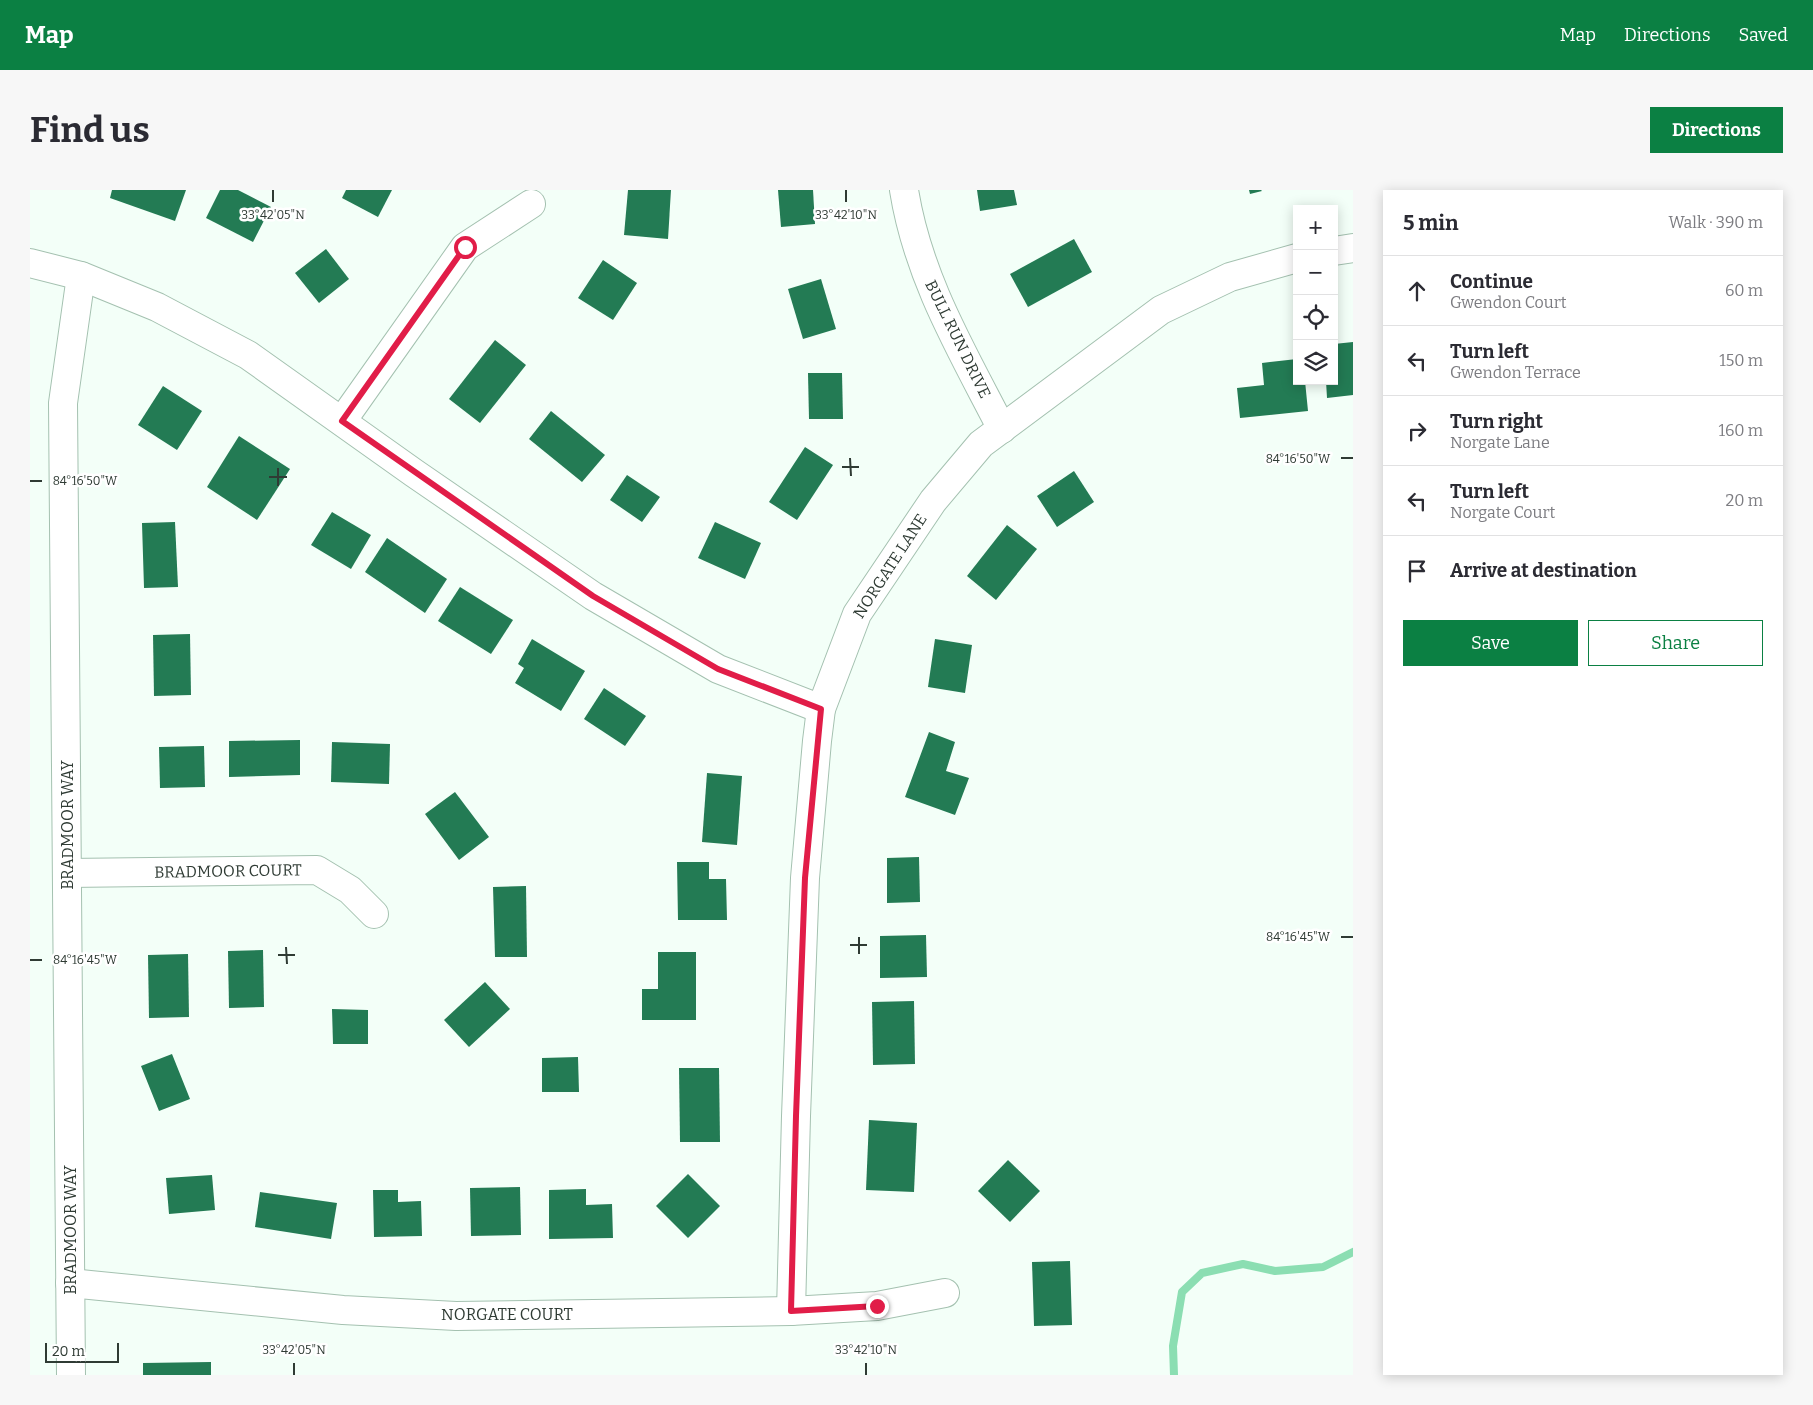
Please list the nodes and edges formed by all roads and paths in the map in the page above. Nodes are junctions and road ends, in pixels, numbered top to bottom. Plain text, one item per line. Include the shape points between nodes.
1 (904, 190) edge
2 (530, 204) dead end
3 (1353, 248) edge
4 (1338, 250) edge
5 (1293, 259) edge
6 (30, 264) edge
7 (81, 276) junction
8 (342, 421) junction
9 (1002, 429) junction
10 (821, 709) junction
11 (67, 872) junction
12 (374, 914) dead end
13 (70, 1283) junction
14 (945, 1293) dead end
15 (791, 1311) junction
16 (71, 1375) edge

1 - 9 street, BULL RUN DRIVE via 916,247 942,313
2 - 8 street via 465,247
3 - 4 street
5 - 9 street, NORGATE LANE via 1230,277 1161,310
6 - 7 street
7 - 8 street via 157,307 248,355
7 - 11 street, BRADMOOR WAY via 63,403
8 - 10 street via 593,596 718,669
9 - 10 street, NORGATE LANE via 981,444 933,501 857,614
10 - 15 street, NORGATE LANE via 805,878
11 - 12 street, BRADMOOR COURT via 317,870 350,890
11 - 13 street, BRADMOOR WAY
13 - 15 street, NORGATE COURT via 343,1310 456,1316
13 - 16 street, BRADMOOR WAY
14 - 15 street, NORGATE COURT via 877,1306

